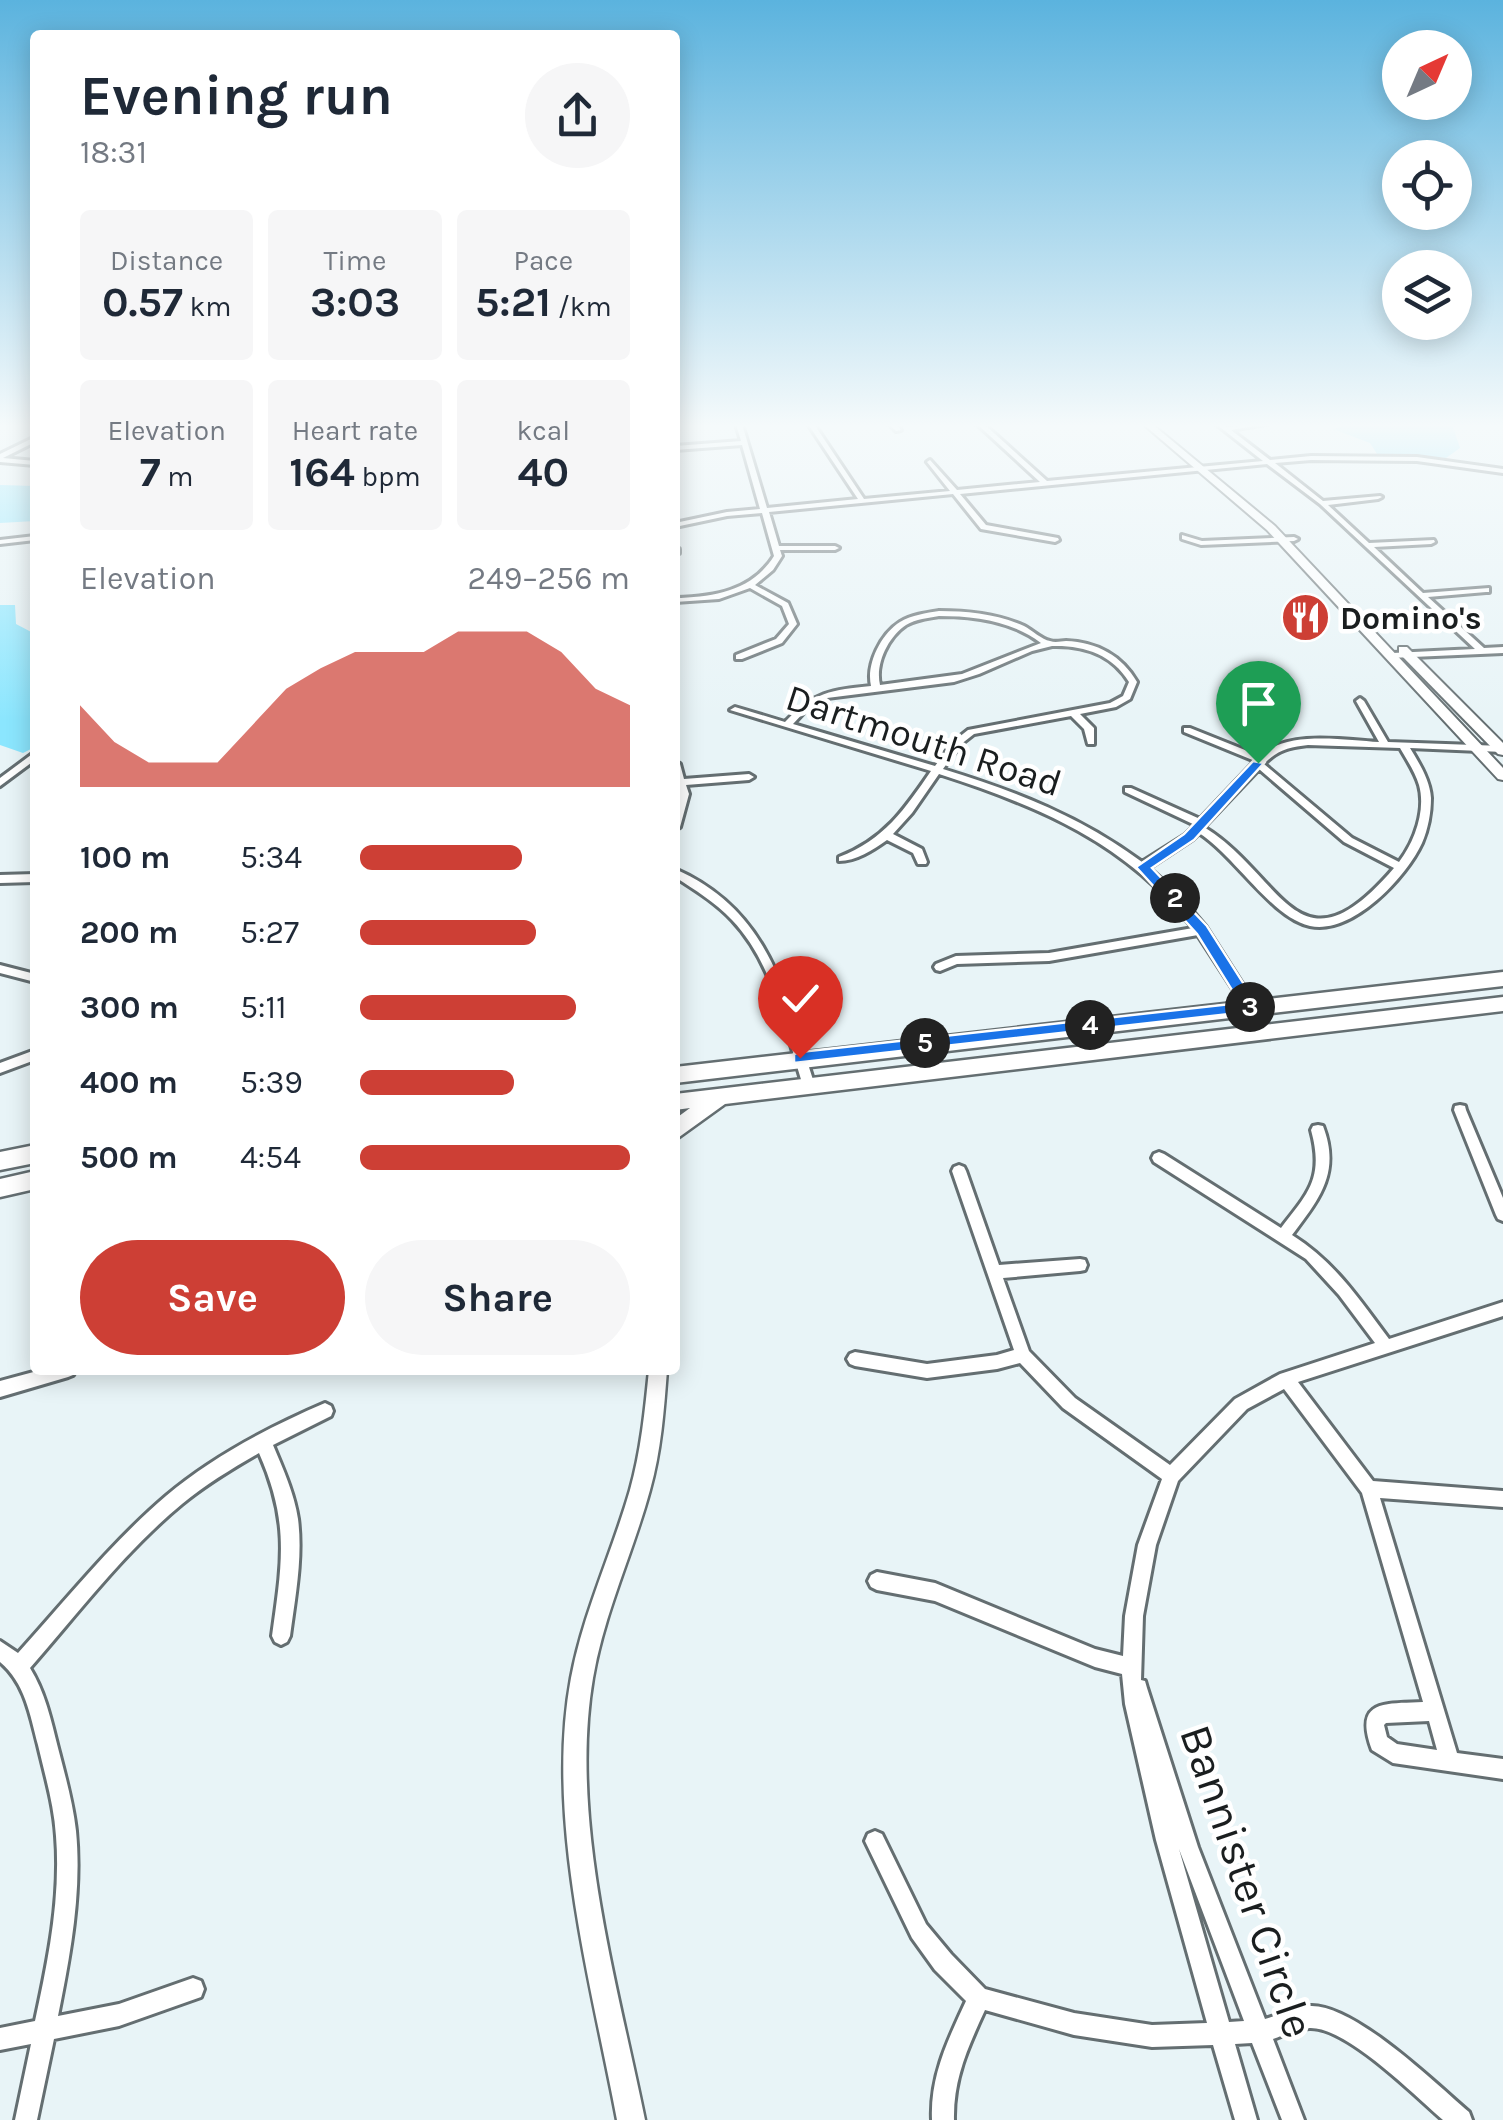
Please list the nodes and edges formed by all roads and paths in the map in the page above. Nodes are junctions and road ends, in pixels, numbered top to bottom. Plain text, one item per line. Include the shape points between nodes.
1 (770, 523) edge
2 (982, 523) edge
3 (1270, 523) edge
4 (1273, 523) edge
5 (1345, 523) edge
6 (1185, 537) dead end
7 (30, 539) edge
8 (1288, 539) junction
9 (1055, 540) dead end
10 (0, 542) edge
11 (1431, 542) dead end
12 (1369, 545) junction
13 (778, 548) junction
14 (835, 548) dead end
15 (750, 585) junction
16 (1486, 590) dead end
17 (1422, 595) junction
18 (680, 600) edge
19 (1048, 645) junction
20 (1482, 650) junction
21 (1503, 650) edge
22 (1408, 655) junction
23 (1393, 656) junction
24 (739, 657) dead end
25 (877, 688) junction
26 (1360, 701) dead end
27 (735, 710) dead end
28 (1074, 713) junction
29 (787, 725) junction
30 (1187, 730) dead end
31 (1091, 742) dead end
32 (1386, 746) junction
33 (1404, 747) junction
34 (1477, 748) junction
35 (1502, 750) edge
36 (30, 759) edge
37 (1259, 762) junction
38 (939, 770) junction
39 (748, 776) dead end
40 (1503, 776) edge
41 (680, 777) edge
42 (682, 782) junction
43 (0, 783) edge
44 (1128, 790) dead end
45 (680, 815) edge
46 (1200, 826) junction
47 (886, 835) junction
48 (843, 859) dead end
49 (922, 862) dead end
50 (1143, 867) junction
51 (1401, 867) junction
52 (680, 875) edge
53 (30, 878) edge
54 (0, 879) edge
55 (1202, 930) junction
56 (940, 967) dead end
57 (0, 969) edge
58 (30, 977) edge
59 (1503, 979) edge
60 (1503, 1004) edge
61 (1250, 1007) junction
62 (1266, 1032) junction
63 (30, 1057) edge
64 (800, 1058) junction
65 (0, 1068) edge
66 (680, 1074) edge
67 (809, 1086) junction
68 (722, 1096) junction
69 (680, 1101) edge
70 (1460, 1110) dead end
71 (680, 1127) edge
72 (1318, 1130) dead end
73 (30, 1155) edge
74 (1159, 1158) dead end
75 (0, 1161) edge
76 (959, 1170) dead end
77 (30, 1181) edge
78 (0, 1188) edge
79 (1503, 1215) edge
80 (1284, 1236) junction
81 (1080, 1264) dead end
82 (996, 1272) junction
83 (1503, 1308) edge
84 (1385, 1345) junction
85 (1023, 1354) junction
86 (855, 1358) dead end
87 (50, 1375) edge
88 (658, 1375) edge
89 (1286, 1379) junction
90 (0, 1389) edge
91 (325, 1411) dead end
92 (263, 1442) junction
93 (1171, 1476) junction
94 (1369, 1489) junction
95 (1503, 1499) edge
96 (876, 1581) dead end
97 (281, 1636) dead end
98 (0, 1650) edge
99 (20, 1664) junction
100 (1130, 1667) junction
101 (1436, 1711) junction
102 (1450, 1760) junction
103 (1503, 1769) edge
104 (875, 1841) dead end
105 (193, 1989) dead end
106 (979, 1998) junction
107 (43, 2030) junction
108 (1257, 2032) junction
109 (1222, 2034) junction
110 (0, 2039) edge
111 (26, 2120) edge
112 (632, 2120) edge
113 (943, 2120) edge
114 (1246, 2120) edge
115 (1293, 2120) edge
116 (1460, 2120) edge

1 - 13 street
2 - 9 street
3 - 8 main road
4 - 8 main road
5 - 12 street
6 - 8 street via 1201,543
7 - 10 street
8 - 22 main road
8 - 23 main road
11 - 12 street
12 - 17 street
13 - 14 street
13 - 15 street via 772,569
15 - 18 street
15 - 24 street via 785,605 793,624 779,641
16 - 17 street
17 - 20 street
19 - 25 street via 968,676
19 - 25 street via 1012,622 917,618 896,628 879,655 872,670
19 - 28 street via 1104,653 1133,682 1122,701
20 - 21 street
20 - 22 street
22 - 23 street
22 - 35 main road
23 - 34 main road
25 - 29 street via 824,696
26 - 32 street
27 - 29 street, Dartmouth Road
28 - 31 street via 1090,728
28 - 38 street via 979,729 956,743
29 - 38 street, Dartmouth Road
30 - 37 street
32 - 33 street
32 - 37 street via 1296,743
33 - 34 street
33 - 51 street via 1426,794 1419,834
34 - 35 street
34 - 40 main road
36 - 43 street
37 - 46 street
37 - 51 street via 1348,840
38 - 47 street
38 - 50 street, Dartmouth Road via 1045,807
39 - 42 street
41 - 42 street
42 - 45 street
44 - 46 street
46 - 50 street
46 - 51 street via 1296,916 1318,925 1346,917
47 - 48 street via 863,854
47 - 49 street via 918,851
50 - 55 street, Dartmouth Road
52 - 64 street via 726,906 759,940
53 - 54 street
55 - 56 street via 1035,959 956,960
55 - 61 street, Dartmouth Road
57 - 58 street
59 - 61 main road
60 - 62 main road
61 - 62 street, Dartmouth Road
61 - 64 main road
62 - 67 main road
63 - 65 street
64 - 66 main road
64 - 67 street
67 - 68 main road
68 - 69 main road
68 - 71 main road
70 - 79 street
72 - 80 street via 1326,1157 1323,1178
73 - 75 main road
74 - 80 street
76 - 82 street
77 - 78 main road
80 - 84 street via 1329,1272
81 - 82 street
82 - 85 street
83 - 84 street, Bannister Circle
84 - 89 street, Bannister Circle
85 - 86 street via 927,1371
85 - 93 street via 1069,1403
87 - 90 street
88 - 112 street via 641,1488 597,1615 576,1740 589,1894
89 - 93 street, Bannister Circle via 1240,1404
89 - 94 street
91 - 92 street
92 - 97 street via 287,1495 294,1537
92 - 99 street via 156,1516
93 - 100 street, Bannister Circle via 1147,1545
94 - 95 street
94 - 101 street
96 - 100 street via 935,1592
98 - 99 street
99 - 107 street via 56,1780 67,1847 66,1894
100 - 108 street, Bannister Circle
100 - 109 street, Bannister Circle via 1166,1840
101 - 102 street
101 - 102 street via 1382,1714 1374,1722 1380,1742 1393,1753
102 - 103 street
104 - 106 street via 919,1931
105 - 107 street via 119,2015
106 - 109 street via 1112,2030
106 - 113 street via 945,2076
107 - 110 street
107 - 111 street
108 - 109 street
108 - 115 street, Bannister Circle
108 - 116 street via 1310,2018 1350,2029
109 - 114 street, Bannister Circle

